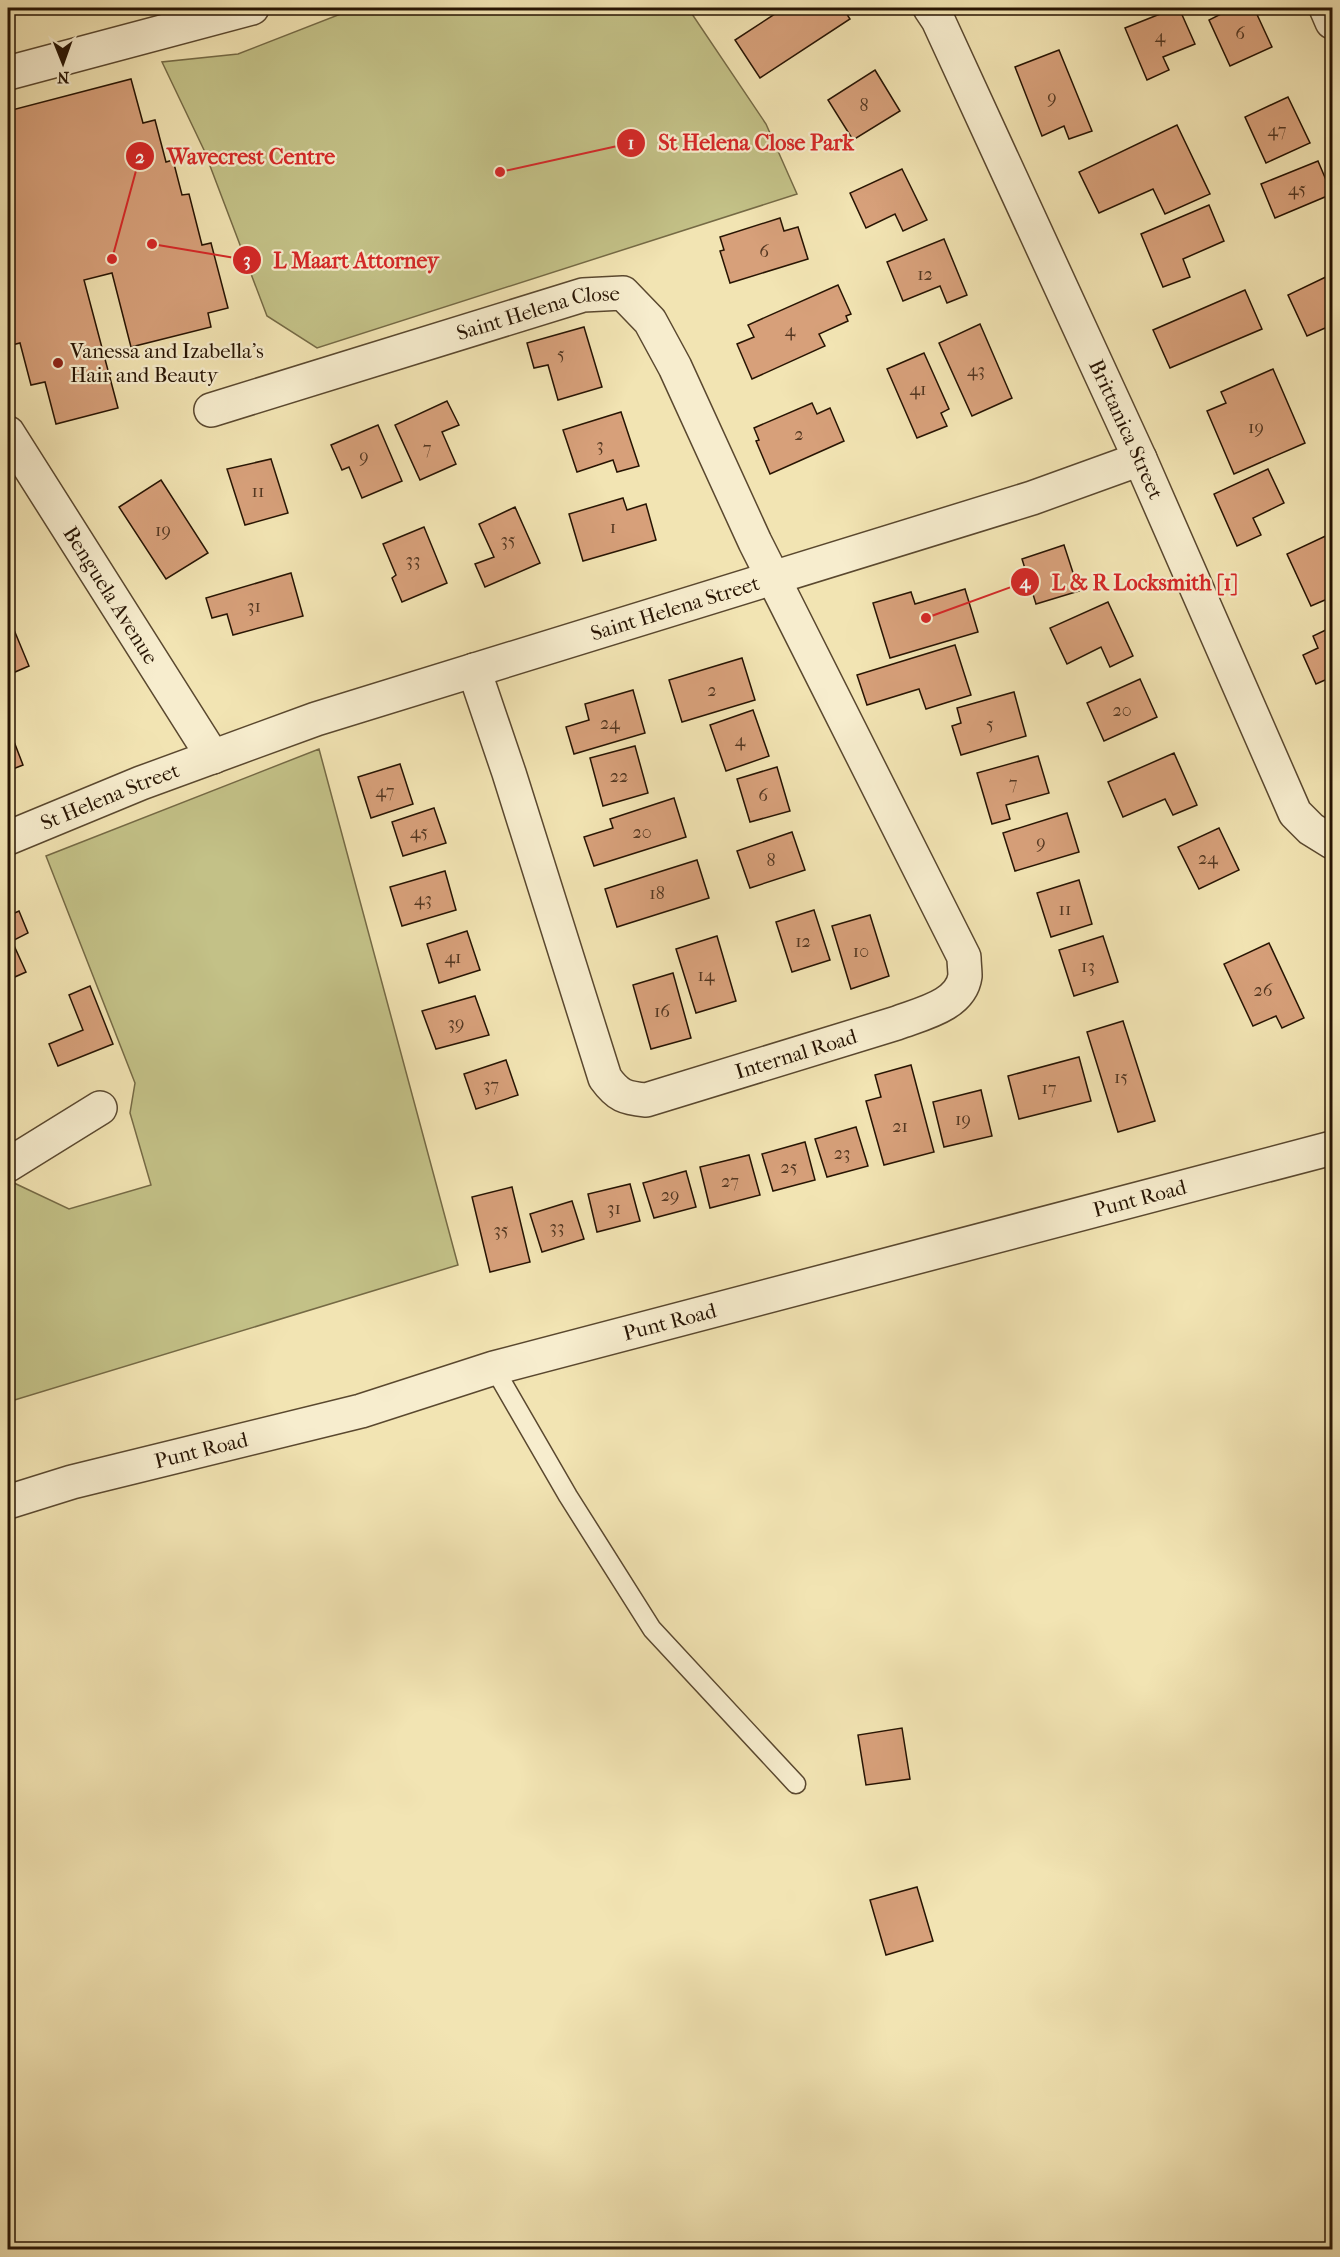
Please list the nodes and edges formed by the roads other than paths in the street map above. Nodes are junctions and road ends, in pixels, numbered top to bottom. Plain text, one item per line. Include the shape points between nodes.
1 (252, 8) edge
2 (1326, 8) edge
3 (944, 12) edge
4 (1332, 22) edge
5 (8, 73) edge
6 (211, 410) dead end
7 (8, 433) edge
8 (1140, 459) junction
9 (774, 579) junction
10 (474, 670) junction
11 (213, 757) junction
12 (8, 838) edge
13 (1332, 842) edge
14 (100, 1108) dead end
15 (1332, 1148) edge
16 (8, 1165) edge
17 (494, 1368) junction
18 (8, 1502) edge
19 (796, 1784) dead end

1 - 5 street
2 - 4 street
3 - 8 street, Brittanica Street
6 - 9 street, Saint Helena Close via 583,295 623,292 650,321 675,367
7 - 11 street, Benguela Avenue
8 - 9 street, Saint Helena Street via 1032,498
8 - 13 street, Brittanica Street via 1295,813
9 - 10 street, Saint Helena Street
9 - 10 street, Internal Road via 964,957 965,976 954,997 897,1023 657,1097 627,1098 605,1078
10 - 11 street, Saint Helena Street via 316,719
11 - 12 street, St Helena Street
14 - 16 street
15 - 17 street, Punt Road
17 - 18 street, Punt Road via 362,1411 72,1482
17 - 19 lane via 652,1629

